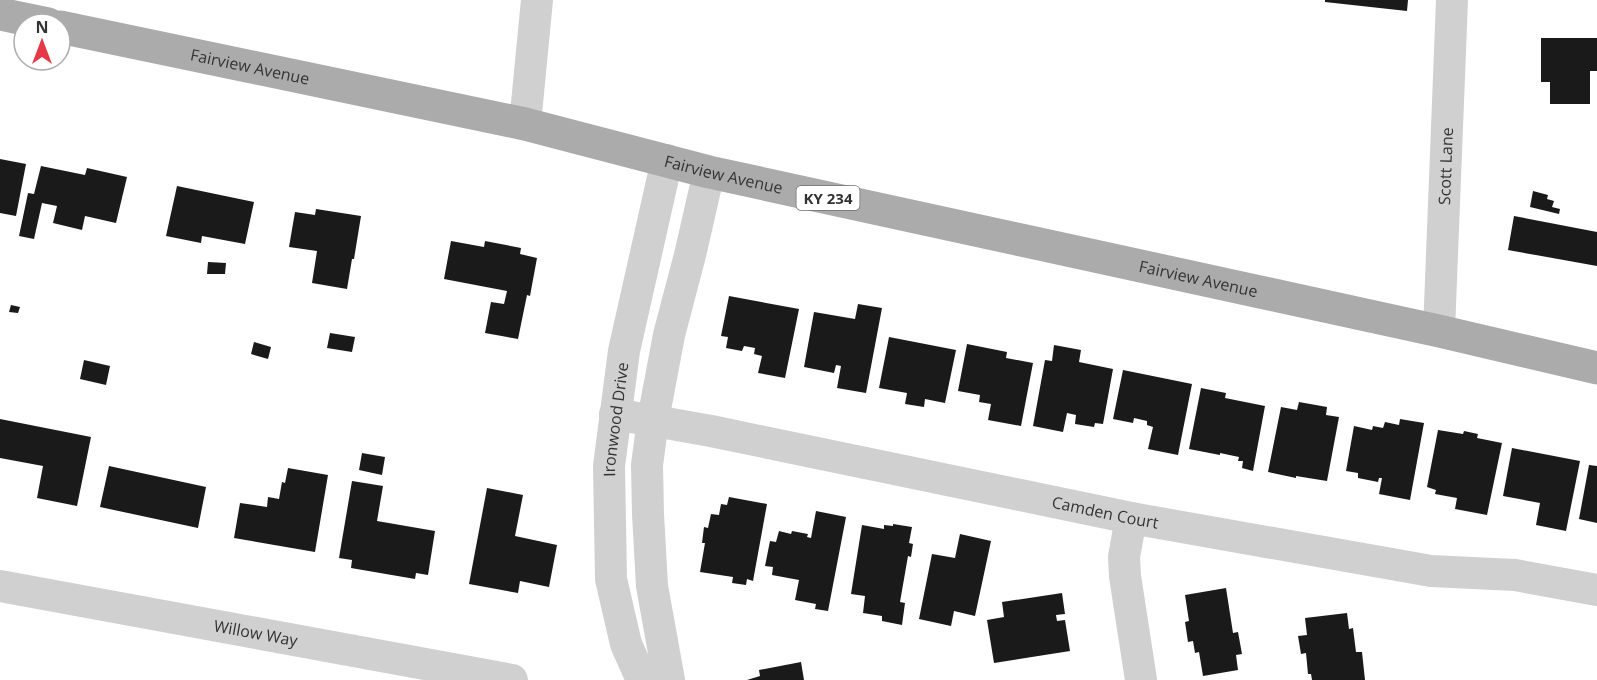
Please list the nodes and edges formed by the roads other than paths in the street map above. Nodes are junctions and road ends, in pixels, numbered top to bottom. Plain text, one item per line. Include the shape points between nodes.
1 (537, 0) edge
2 (1452, 0) edge
3 (72, 30) edge
4 (525, 124) junction
5 (667, 160) junction
6 (709, 172) junction
7 (1440, 331) junction
8 (1597, 368) edge
9 (615, 414) junction
10 (653, 420) junction
11 (1131, 518) junction
12 (0, 586) edge
13 (1597, 590) edge
14 (1140, 679) edge
15 (512, 680) edge
16 (642, 680) edge
17 (669, 680) edge

1 - 4 street
2 - 7 street, Scott Lane
3 - 4 main road, Fairview Avenue / KY 234
4 - 5 main road, Fairview Avenue / KY 234
5 - 6 main road, Fairview Avenue / KY 234
5 - 9 street, Ironwood Drive via 624,351
6 - 7 main road, Fairview Avenue / KY 234
6 - 10 street via 669,335
7 - 8 main road, Fairview Avenue / KY 234
9 - 10 street, Camden Court
9 - 16 street, Ironwood Drive via 609,466 611,579 626,644
10 - 11 street, Camden Court
10 - 17 street via 647,465 652,586
11 - 13 street, Camden Court via 1431,571 1515,574
11 - 14 street via 1125,576
12 - 15 street, Willow Way

